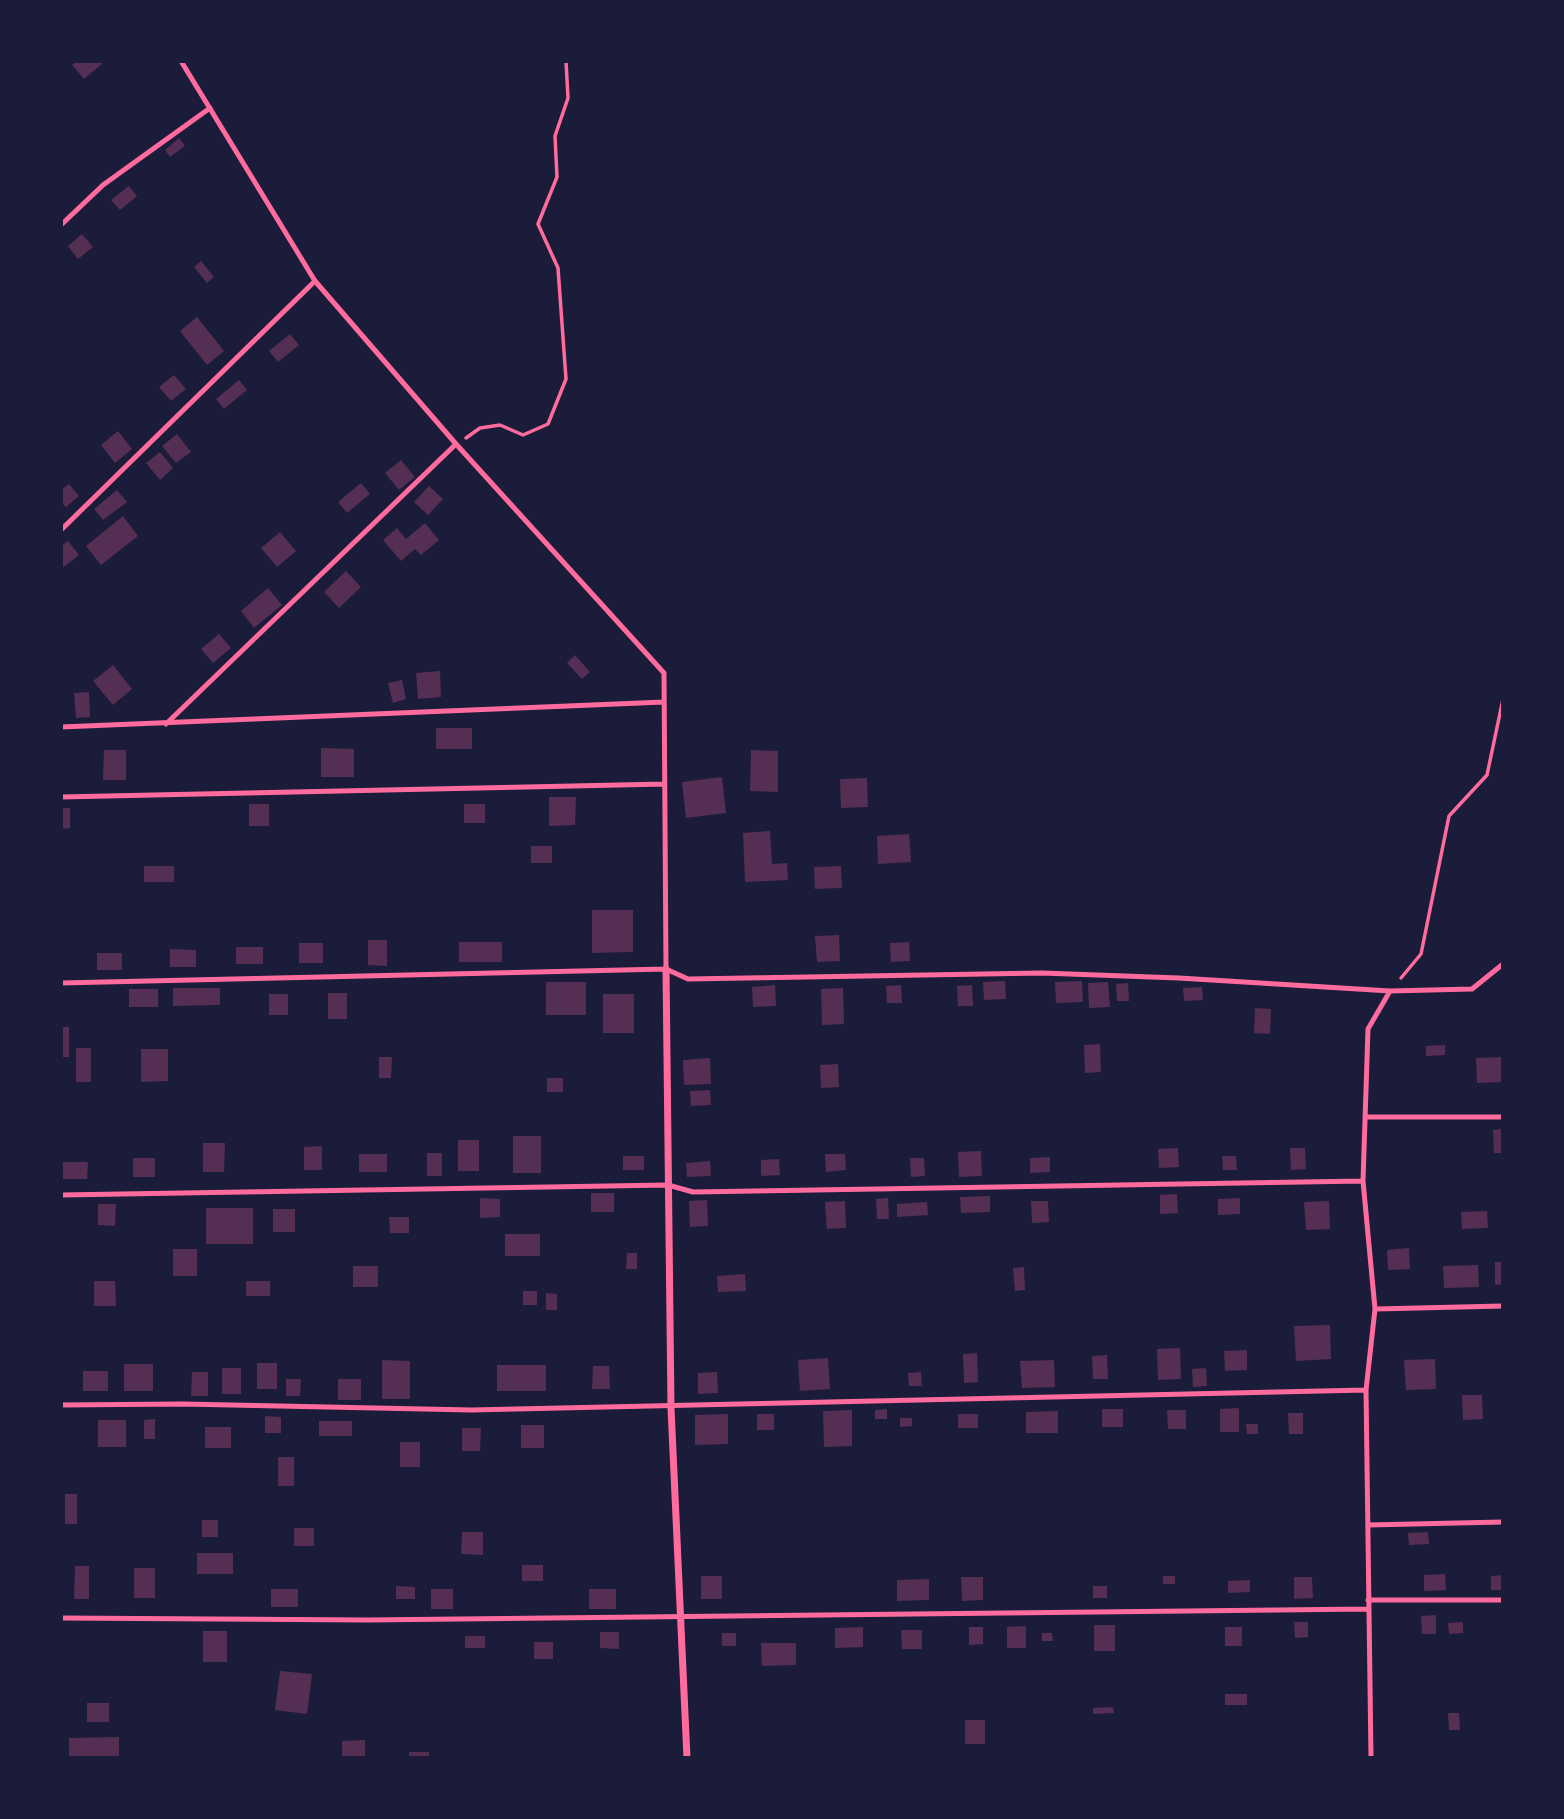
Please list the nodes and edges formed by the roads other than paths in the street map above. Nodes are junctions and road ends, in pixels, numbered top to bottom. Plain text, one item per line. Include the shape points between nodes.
1 (181, 61) edge
2 (210, 108) junction
3 (61, 225) edge
4 (315, 281) junction
5 (456, 444) junction
6 (61, 530) edge
7 (664, 702) junction
8 (166, 724) junction
9 (61, 727) edge
10 (665, 784) junction
11 (61, 797) edge
12 (1503, 964) edge
13 (666, 969) junction
14 (61, 983) edge
15 (1390, 991) junction
16 (1367, 1117) junction
17 (1503, 1117) edge
18 (1363, 1181) junction
19 (668, 1185) junction
20 (61, 1195) edge
21 (1503, 1306) edge
22 (1375, 1308) junction
23 (1366, 1390) junction
24 (61, 1405) edge
25 (671, 1408) junction
26 (1503, 1522) edge
27 (1368, 1525) junction
28 (1368, 1600) junction
29 (1503, 1600) edge
30 (1368, 1609) junction
31 (680, 1617) junction
32 (61, 1618) edge
33 (687, 1758) edge
34 (1371, 1758) edge

1 - 2 lane
2 - 3 lane via 103,185
2 - 4 lane
4 - 5 lane
4 - 6 lane
5 - 7 lane via 664,673
5 - 8 lane
7 - 8 lane
7 - 10 lane
8 - 9 lane
10 - 11 lane
10 - 13 lane
12 - 15 lane via 1472,989
13 - 14 lane
13 - 15 lane via 688,979 1042,973
13 - 19 street
15 - 16 lane via 1368,1029
16 - 17 lane
16 - 18 lane
18 - 19 lane via 693,1192
18 - 22 lane
19 - 20 lane
19 - 25 street
21 - 22 lane
22 - 23 lane
23 - 25 lane
23 - 27 lane
24 - 25 lane
25 - 31 street
26 - 27 lane
27 - 28 lane
28 - 29 lane
28 - 30 lane
30 - 31 lane
30 - 34 lane
31 - 32 lane
31 - 33 street

